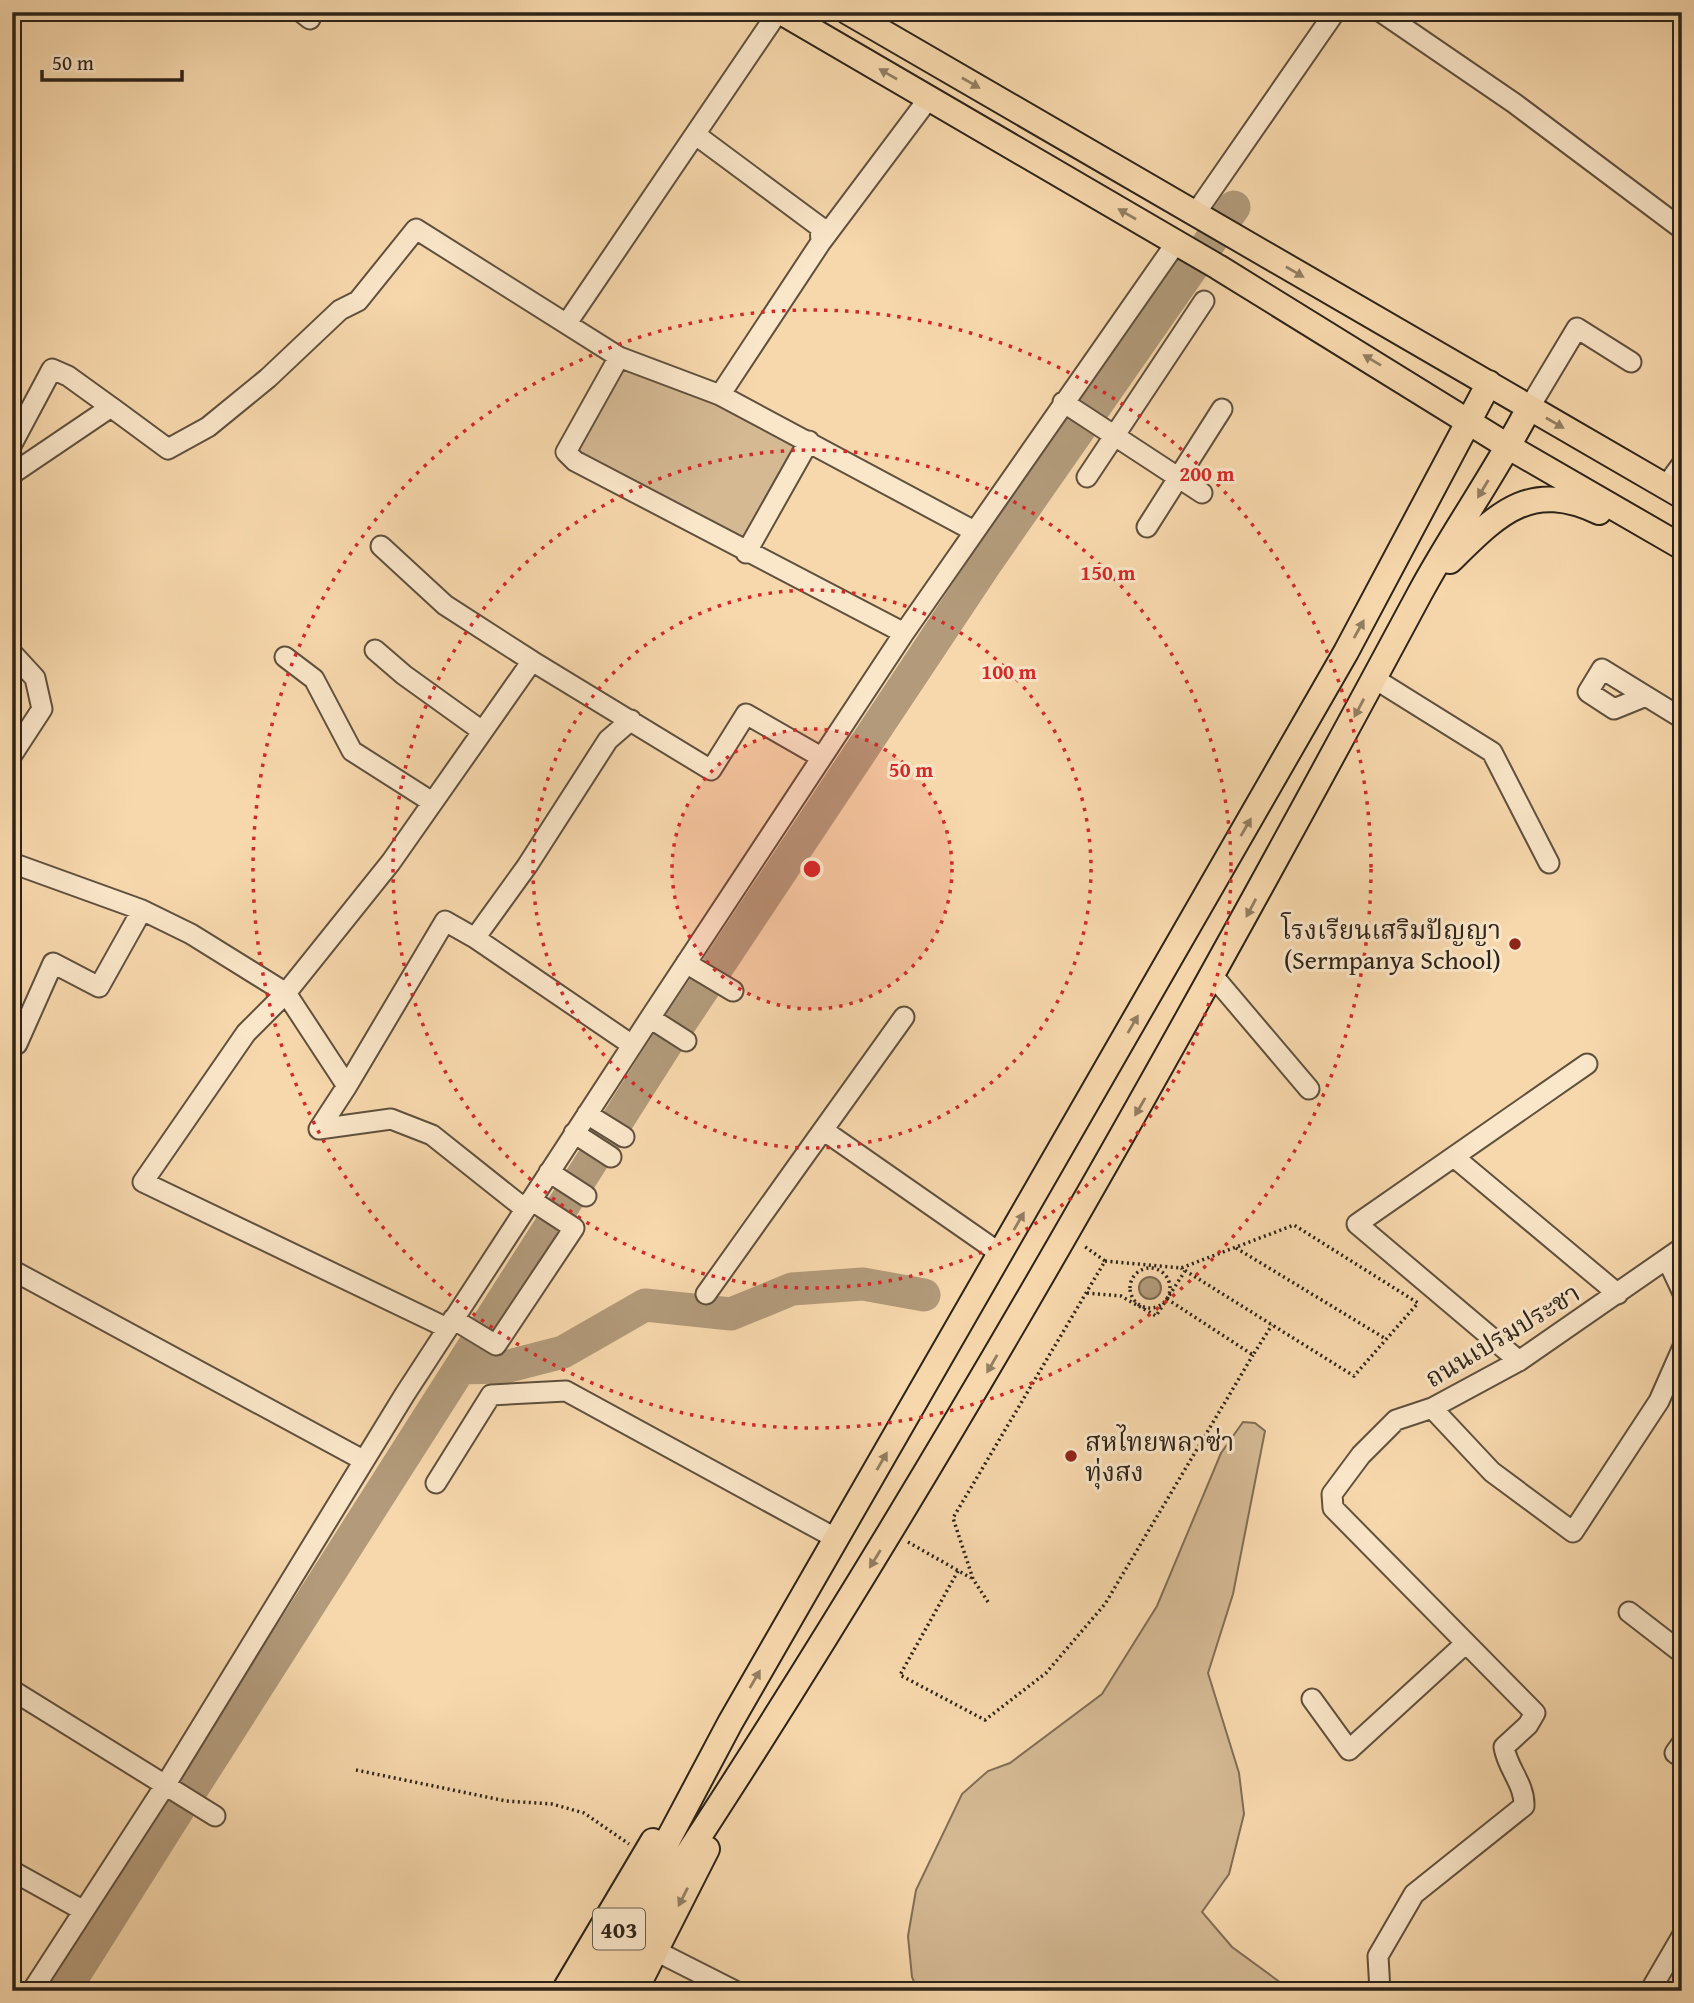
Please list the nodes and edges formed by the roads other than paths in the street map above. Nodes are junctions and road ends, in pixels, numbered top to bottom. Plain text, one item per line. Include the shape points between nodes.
1 (779, 12) edge
2 (848, 12) edge
3 (1335, 12) edge
4 (1381, 12) edge
5 (929, 99) junction
6 (696, 135) junction
7 (1201, 218) junction
8 (1682, 229) edge
9 (821, 242) junction
10 (1181, 245) junction
11 (1203, 301) dead end
12 (568, 324) junction
13 (619, 357) junction
14 (1631, 362) dead end
15 (1405, 380) junction
16 (1489, 383) junction
17 (720, 395) junction
18 (1068, 405) junction
19 (111, 407) junction
20 (1529, 408) junction
21 (1222, 409) dead end
22 (1467, 421) junction
23 (1108, 431) junction
24 (809, 441) junction
25 (12, 444) edge
26 (1509, 447) junction
27 (1682, 464) edge
28 (1441, 470) junction
29 (12, 474) edge
30 (1087, 477) dead end
31 (1179, 478) junction
32 (1674, 491) edge
33 (1202, 494) dead end
34 (1147, 527) dead end
35 (974, 531) junction
36 (382, 546) dead end
37 (1682, 549) edge
38 (746, 553) junction
39 (1424, 586) junction
40 (904, 633) junction
41 (375, 650) dead end
42 (12, 653) edge
43 (285, 657) dead end
44 (532, 661) junction
45 (1375, 679) junction
46 (1646, 696) dead end
47 (1682, 715) edge
48 (631, 720) junction
49 (482, 731) junction
50 (12, 755) edge
51 (821, 757) junction
52 (432, 802) junction
53 (12, 863) edge
54 (1549, 863) dead end
55 (142, 910) junction
56 (475, 937) junction
57 (693, 966) junction
58 (1214, 977) junction
59 (733, 990) dead end
60 (286, 993) junction
61 (904, 1017) dead end
62 (650, 1018) junction
63 (686, 1041) dead end
64 (17, 1044) dead end
65 (632, 1045) junction
66 (1587, 1064) dead end
67 (347, 1086) junction
68 (1309, 1089) dead end
69 (588, 1114) junction
70 (824, 1130) junction
71 (575, 1133) junction
72 (624, 1137) dead end
73 (611, 1157) dead end
74 (1454, 1157) junction
75 (549, 1173) junction
76 (586, 1196) dead end
77 (529, 1203) junction
78 (1001, 1254) junction
79 (1674, 1254) edge
80 (12, 1270) edge
81 (1682, 1291) edge
82 (706, 1294) dead end
83 (1618, 1294) junction
84 (451, 1322) junction
85 (1682, 1349) edge
86 (1519, 1361) junction
87 (1432, 1408) junction
88 (363, 1460) junction
89 (436, 1483) dead end
90 (837, 1539) junction
91 (1629, 1612) dead end
92 (1465, 1643) junction
93 (1682, 1653) edge
94 (12, 1690) edge
95 (1312, 1699) dead end
96 (1682, 1743) edge
97 (757, 1748) junction
98 (1682, 1758) edge
99 (166, 1784) junction
100 (215, 1816) dead end
101 (655, 1869) junction
102 (12, 1871) edge
103 (83, 1911) junction
104 (1682, 1936) edge
105 (656, 1951) junction
106 (33, 1991) edge
107 (564, 1991) edge
108 (587, 1991) edge
109 (612, 1991) edge
110 (635, 1991) edge
111 (735, 1991) edge
112 (1380, 1991) edge
113 (1650, 1991) edge

5 -> 1 main road
1 - 6 street
2 -> 7 main road
3 - 7 street
4 - 8 street via 1514,103
5 - 9 street
10 -> 5 main road
6 - 9 street via 820,227
6 - 12 street
7 - 10 main road
7 -> 16 main road
9 - 17 street
15 -> 10 main road
10 - 18 street
11 - 23 street
12 - 13 street
12 - 19 street via 416,229 358,301 340,310 208,427 168,449
13 - 17 street
13 - 38 street via 566,452
14 - 20 street via 1577,328
15 - 22 main road
15 - 28 main road via 1427,397 1444,420 1447,445
16 - 20 main road
16 - 22 main road
17 - 24 street
18 - 23 street
18 - 35 street
19 - 25 street via 52,369
19 - 29 street
20 - 26 main road
20 -> 32 main road
21 - 31 street
22 - 26 main road
22 - 28 main road
23 - 30 street
23 - 31 street
24 - 35 street
24 - 38 street
26 - 37 main road
26 -> 39 main road
27 - 32 street
78 -> 28 main road via 1346,652 1423,513
31 - 33 street
31 - 34 street
35 - 40 street
36 - 44 street via 445,605
37 - 39 main road via 1585,505 1539,498 1511,507 1490,522
38 - 40 street
39 - 45 main road
40 - 51 street
41 - 49 street
42 - 50 street via 35,678 42,709
43 - 52 street via 314,679 352,751
44 - 48 street
44 - 49 street
45 - 54 street via 1492,752
45 -> 58 main road
46 - 47 street via 1680,718
48 - 51 street via 711,770 746,714
48 - 56 street via 608,740
49 - 52 street
51 - 57 street
52 - 60 street via 391,862
53 - 55 street
55 - 60 street via 191,934
55 - 64 street via 99,987 53,962
56 - 65 street
56 - 67 street via 445,921
57 - 59 street
57 - 62 street
58 - 68 street
58 -> 97 main road, 403 via 1068,1235
60 - 67 street
60 - 84 street via 246,1033 143,1182
61 - 70 street
62 - 63 street
62 - 65 street
65 - 69 street
66 - 74 street
67 - 77 street via 319,1129 391,1119 432,1135
69 - 71 street
69 - 72 street
70 - 78 street
70 - 82 street
71 - 73 street
71 - 75 street
74 - 83 street
74 - 86 street via 1357,1224
75 - 76 street
75 - 77 street
77 - 84 street
77 - 84 street via 574,1228 496,1346
90 -> 78 main road, 403
79 - 81 street
79 - 83 street, ถนนเปรมประชา
80 - 88 street
83 - 86 street, ถนนเปรมประชา
84 - 88 street
85 - 87 street via 1659,1401 1573,1532 1492,1472
86 - 87 street, ถนนเปรมประชา
87 - 92 street, ถนนเปรมประชา via 1396,1420 1361,1455 1332,1494 1333,1508
88 - 99 street
89 - 90 street via 491,1395 566,1391
101 -> 90 main road, 403 via 730,1723
91 - 93 street
92 - 95 street via 1349,1750
92 - 112 street, ถนนเปรมประชา via 1535,1713 1504,1747 1525,1794 1524,1806 1414,1894 1378,1956
94 - 99 street
96 - 98 street via 1675,1753
97 - 101 main road, 403
97 -> 105 main road
99 - 100 street
99 - 103 street
101 - 107 main road
101 - 108 highway, 403
101 - 109 highway, 403
102 - 103 street
103 - 106 street
104 - 113 street
105 - 110 main road
105 - 111 street

